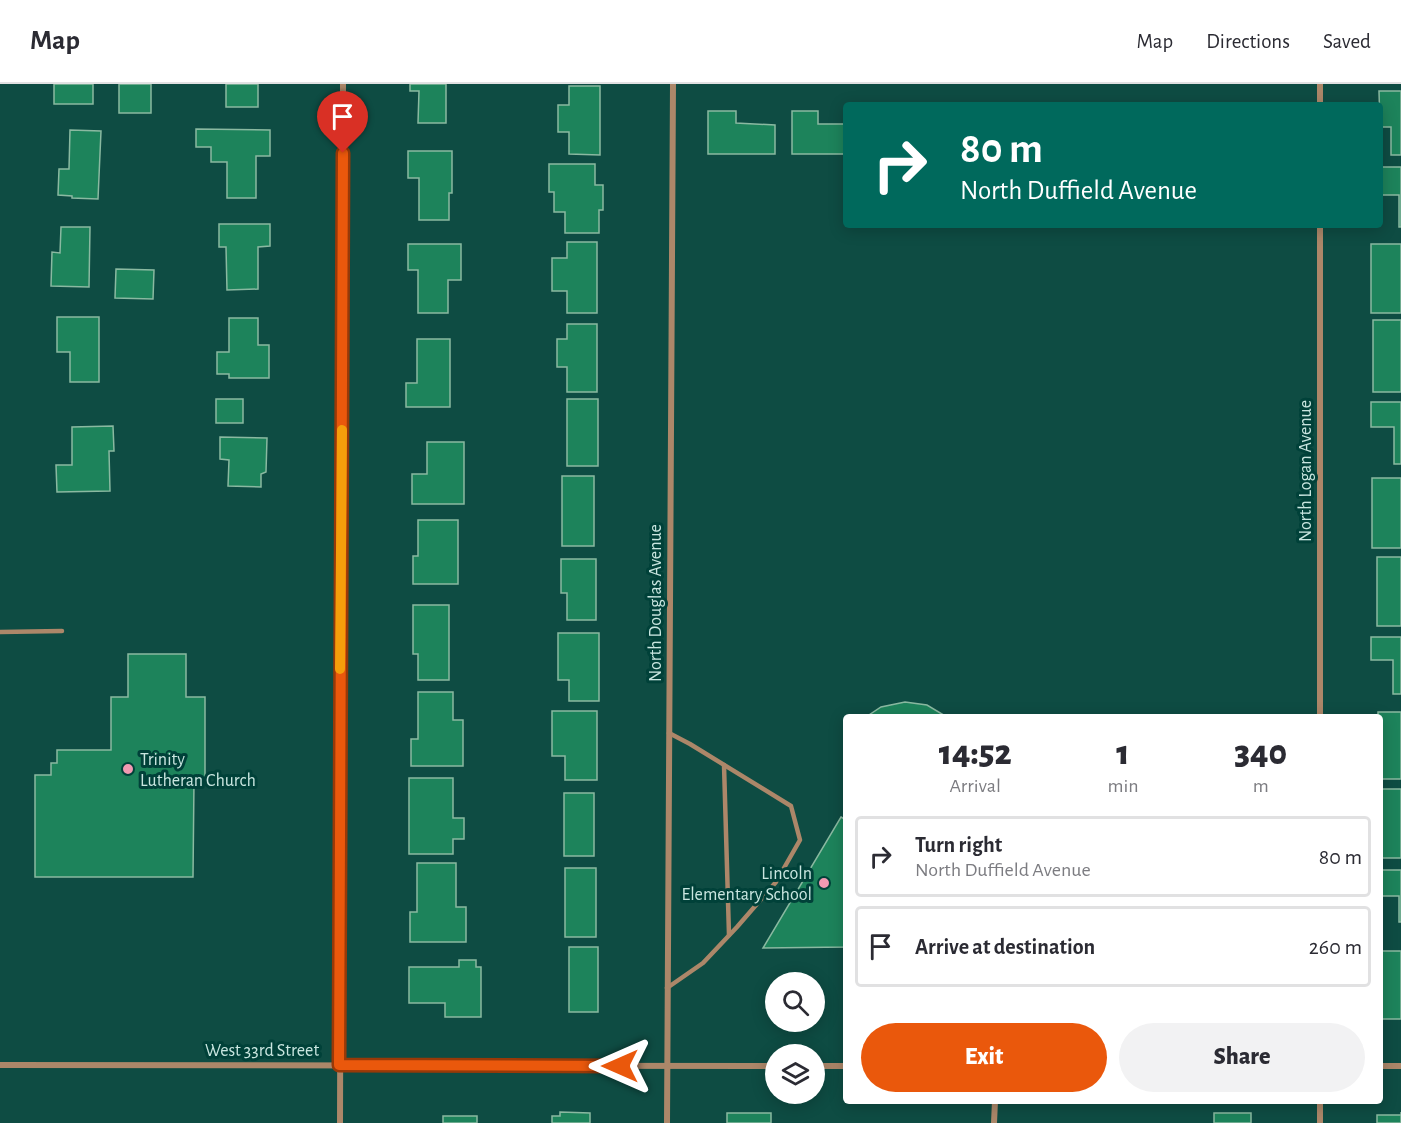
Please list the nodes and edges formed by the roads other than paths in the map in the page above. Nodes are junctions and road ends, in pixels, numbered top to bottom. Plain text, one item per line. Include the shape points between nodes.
1 (343, 84) edge
2 (673, 84) edge
3 (1320, 84) edge
4 (1320, 102) edge
5 (1320, 228) edge
6 (0, 632) edge
7 (62, 632) dead end
8 (1320, 714) edge
9 (669, 733) junction
10 (724, 765) junction
11 (729, 935) junction
12 (667, 988) junction
13 (0, 1065) edge
14 (339, 1065) junction
15 (666, 1066) junction
16 (765, 1066) edge
17 (825, 1066) edge
18 (843, 1066) edge
19 (1383, 1066) edge
20 (1401, 1066) edge
21 (994, 1104) edge
22 (1320, 1104) edge
23 (340, 1123) edge
24 (667, 1123) edge
25 (994, 1123) edge
26 (1320, 1123) edge

1 - 14 street
2 - 9 street, North Douglas Avenue
3 - 4 street
5 - 8 street, North Logan Avenue
6 - 7 lane
9 - 10 lane
9 - 12 street, North Douglas Avenue
10 - 11 lane
10 - 11 lane via 791,806 800,840 776,882
11 - 12 lane via 703,963
12 - 15 street, North Douglas Avenue
13 - 14 street, West 33rd Street
14 - 15 street, West 33rd Street
14 - 23 street
15 - 16 street, West 33rd Street
15 - 24 street, North Douglas Avenue
17 - 18 street
19 - 20 street
21 - 25 street
22 - 26 street

